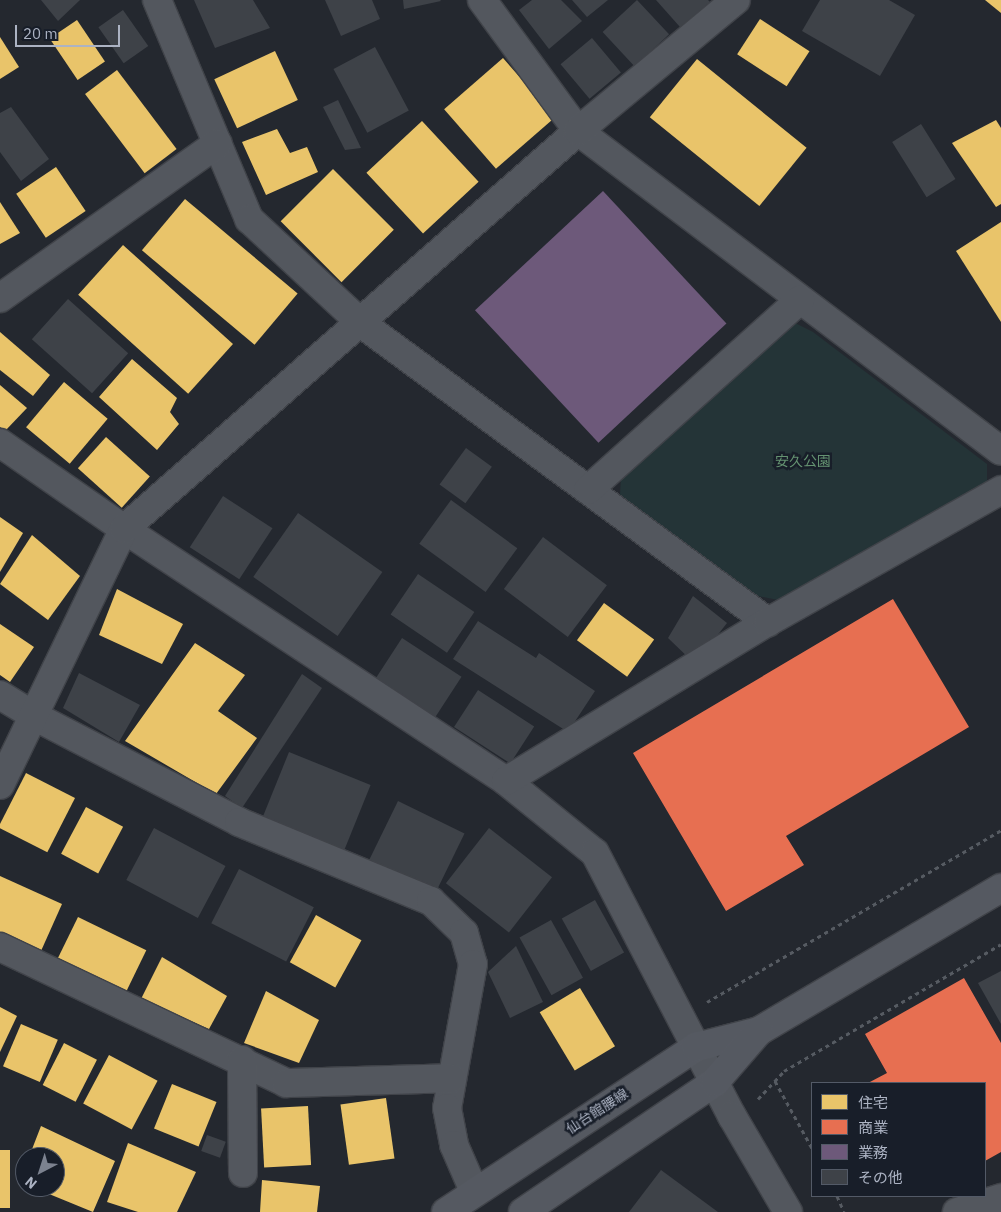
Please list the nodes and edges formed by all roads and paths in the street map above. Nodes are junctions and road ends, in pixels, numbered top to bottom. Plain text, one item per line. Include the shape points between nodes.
1 (157, 0) edge
2 (482, 0) edge
3 (736, 0) edge
4 (578, 130) junction
5 (218, 143) junction
6 (0, 298) edge
7 (800, 300) junction
8 (362, 324) junction
9 (0, 443) edge
10 (1001, 451) edge
11 (588, 490) junction
12 (1001, 490) edge
13 (124, 529) junction
14 (768, 622) junction
15 (0, 695) edge
16 (36, 717) junction
17 (506, 781) junction
18 (0, 785) edge
19 (1001, 830) edge
20 (1001, 888) edge
21 (1001, 944) edge
22 (0, 947) edge
23 (698, 1007) dead end
24 (759, 1031) junction
25 (696, 1047) junction
26 (242, 1060) junction
27 (452, 1078) junction
28 (775, 1081) junction
29 (715, 1082) junction
30 (756, 1102) dead end
31 (811, 1146) edge
32 (243, 1173) dead end
33 (474, 1191) junction
34 (837, 1197) edge
35 (1001, 1198) edge
36 (446, 1212) edge
37 (523, 1212) edge
38 (788, 1212) edge
39 (844, 1212) edge
40 (958, 1212) edge

1 - 5 street
2 - 4 street
3 - 4 street
4 - 7 street
4 - 8 street
5 - 6 street
5 - 8 street via 249,219
7 - 10 street
7 - 11 street
8 - 11 street
8 - 13 street
9 - 13 street
11 - 14 street
12 - 14 street
13 - 16 street
13 - 17 street
14 - 17 street
15 - 16 street
16 - 18 street
16 - 27 street via 239,822 431,901 464,933 473,964
17 - 25 street via 595,853
19 - 23 path
20 - 24 main road, 仙台館腰線
21 - 28 path via 784,1071
22 - 26 street
24 - 25 main road, 仙台館腰線
24 - 29 main road, 仙台館腰線
25 - 29 street
25 - 33 main road, 仙台館腰線
26 - 27 street via 286,1083
26 - 32 street
27 - 33 street via 447,1108 454,1145
28 - 30 path
28 - 31 path
29 - 37 main road, 仙台館腰線
29 - 38 street
33 - 36 main road, 仙台館腰線
34 - 39 path
35 - 40 street

